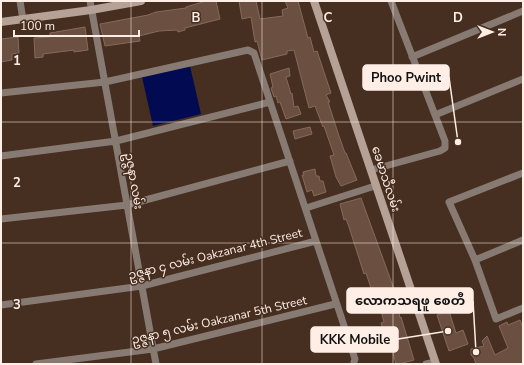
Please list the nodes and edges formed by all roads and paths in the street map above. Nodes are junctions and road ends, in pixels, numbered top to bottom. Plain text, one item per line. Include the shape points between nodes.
1 (20, 1) edge
2 (90, 1) edge
3 (141, 1) edge
4 (314, 1) edge
5 (391, 1) edge
6 (91, 10) junction
7 (523, 11) edge
8 (23, 20) junction
9 (1, 22) edge
10 (412, 56) junction
11 (523, 79) edge
12 (105, 82) junction
13 (1, 93) edge
14 (270, 102) junction
15 (435, 115) junction
16 (116, 141) junction
17 (1, 156) edge
18 (290, 161) junction
19 (371, 170) junction
20 (523, 173) edge
21 (375, 186) junction
22 (127, 205) junction
23 (306, 208) junction
24 (1, 219) edge
25 (523, 240) edge
26 (316, 241) junction
27 (475, 260) junction
28 (142, 286) junction
29 (336, 304) junction
30 (1, 305) edge
31 (523, 308) edge
32 (153, 349) junction
33 (435, 363) edge
34 (36, 364) edge
35 (156, 364) edge
36 (355, 364) edge
37 (426, 364) edge

1 - 8 street
2 - 6 street, ဥဇ္ဇနာ လမ်း
3 - 6 main road
4 - 19 main road, ခေမာသီလမ်း
5 - 10 street
6 - 8 main road
6 - 12 street, ဥဇ္ဇနာ လမ်း
7 - 10 street
8 - 9 main road
10 - 15 street
11 - 15 street
12 - 13 street
12 - 14 street via 251,50
12 - 16 street, ဥဇ္ဇနာ လမ်း
14 - 16 street
14 - 18 street
15 - 19 street via 445,141 445,148
16 - 17 street
16 - 22 street, ဥဇ္ဇနာ လမ်း
18 - 22 street
18 - 23 street
19 - 21 main road, ခေမာသီလမ်း
20 - 27 street via 449,202
21 - 23 street
21 - 33 main road, ခေမာသီလမ်း
22 - 24 street
22 - 28 street, ဥဇ္ဇနာ လမ်း
23 - 26 street
25 - 27 street
26 - 28 street, ဥဇ္ဇနာ ၄ လမ်း Oakzanar 4th Street
26 - 29 street
27 - 31 street via 496,319
28 - 30 street, ဥဇ္ဇနာ ၄ လမ်း Oakzanar 4th Street
28 - 32 street, ဥဇ္ဇနာ လမ်း
29 - 32 street, ဥဇ္ဇနာ ၅ လမ်း Oakzanar 5th Street
29 - 36 street
32 - 34 street, ဥဇ္ဇနာ ၅ လမ်း Oakzanar 5th Street
32 - 35 street, ဥဇ္ဇနာ လမ်း
33 - 37 street

